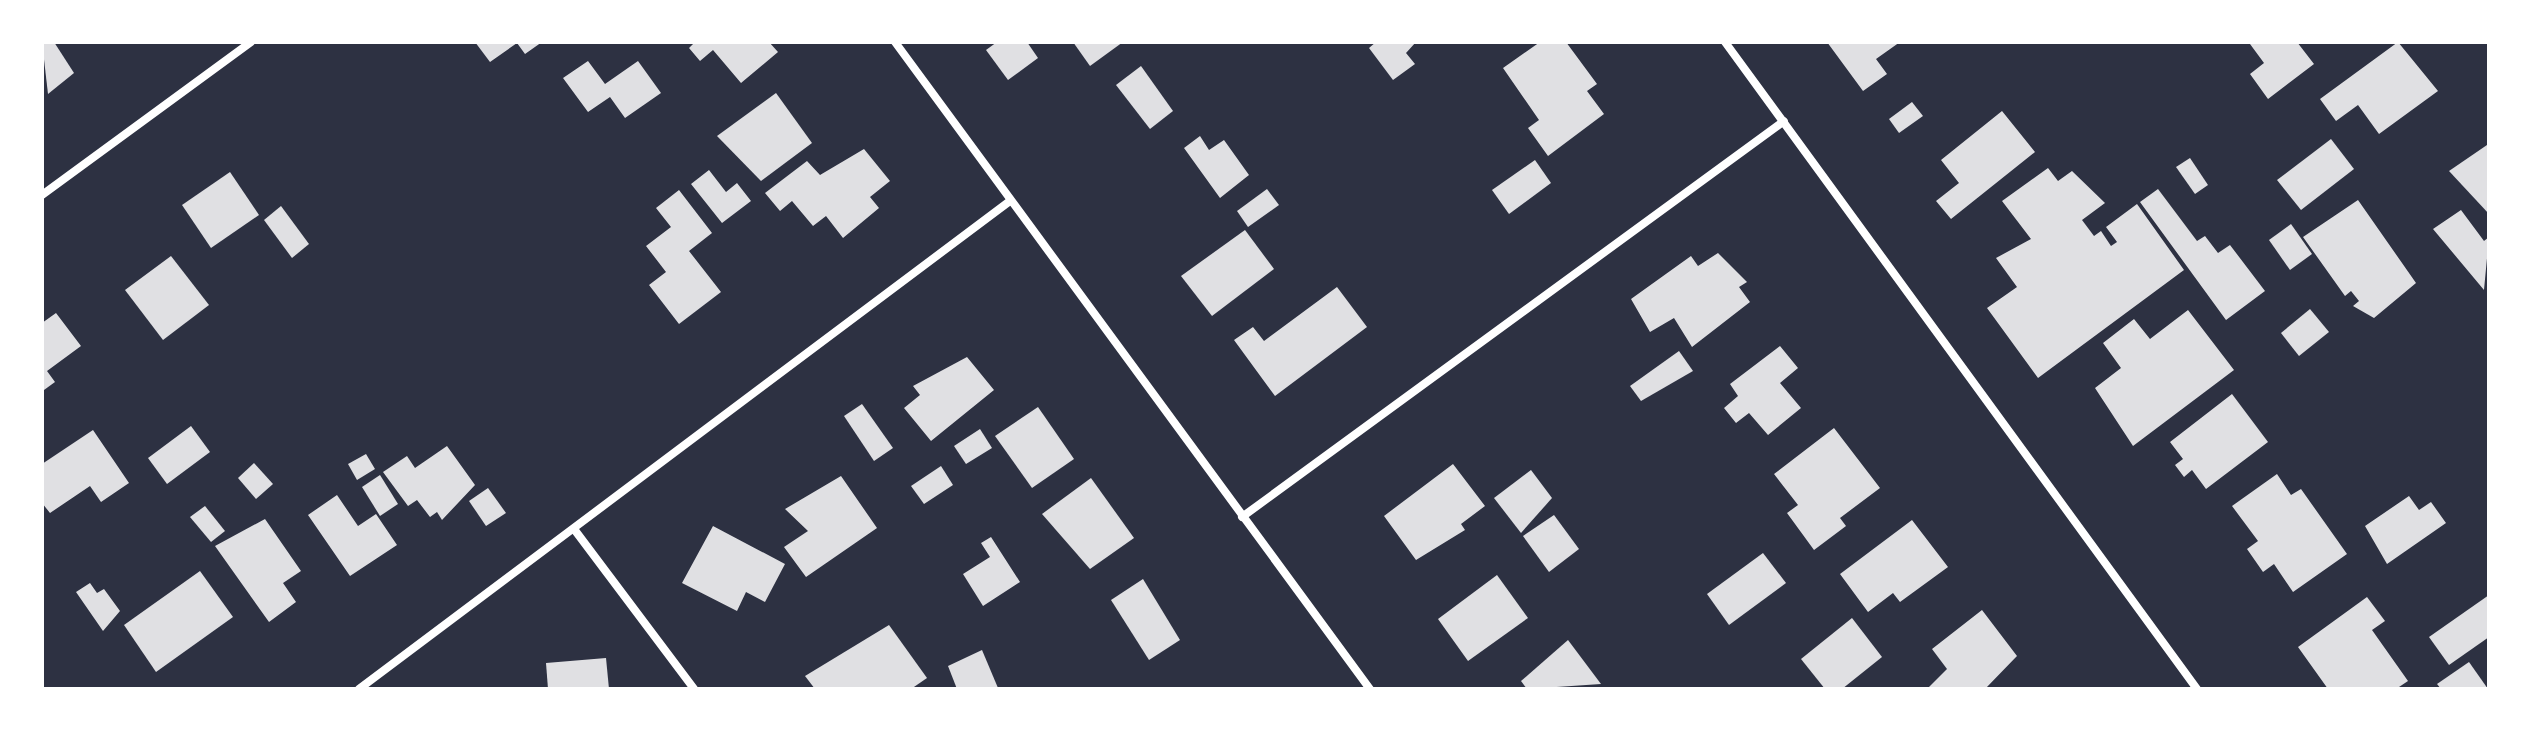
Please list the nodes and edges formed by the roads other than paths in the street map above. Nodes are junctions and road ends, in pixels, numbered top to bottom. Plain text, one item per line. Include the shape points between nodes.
1 (251, 42) edge
2 (895, 42) edge
3 (1725, 42) edge
4 (1784, 121) junction
5 (42, 195) edge
6 (1010, 201) junction
7 (1242, 517) junction
8 (574, 529) junction
9 (359, 689) edge
10 (694, 689) edge
11 (1370, 689) edge
12 (2197, 689) edge

1 - 5 street
2 - 6 street
3 - 4 street
4 - 7 street
4 - 12 street
6 - 7 street
6 - 8 street
7 - 11 street
8 - 9 street
8 - 10 street

